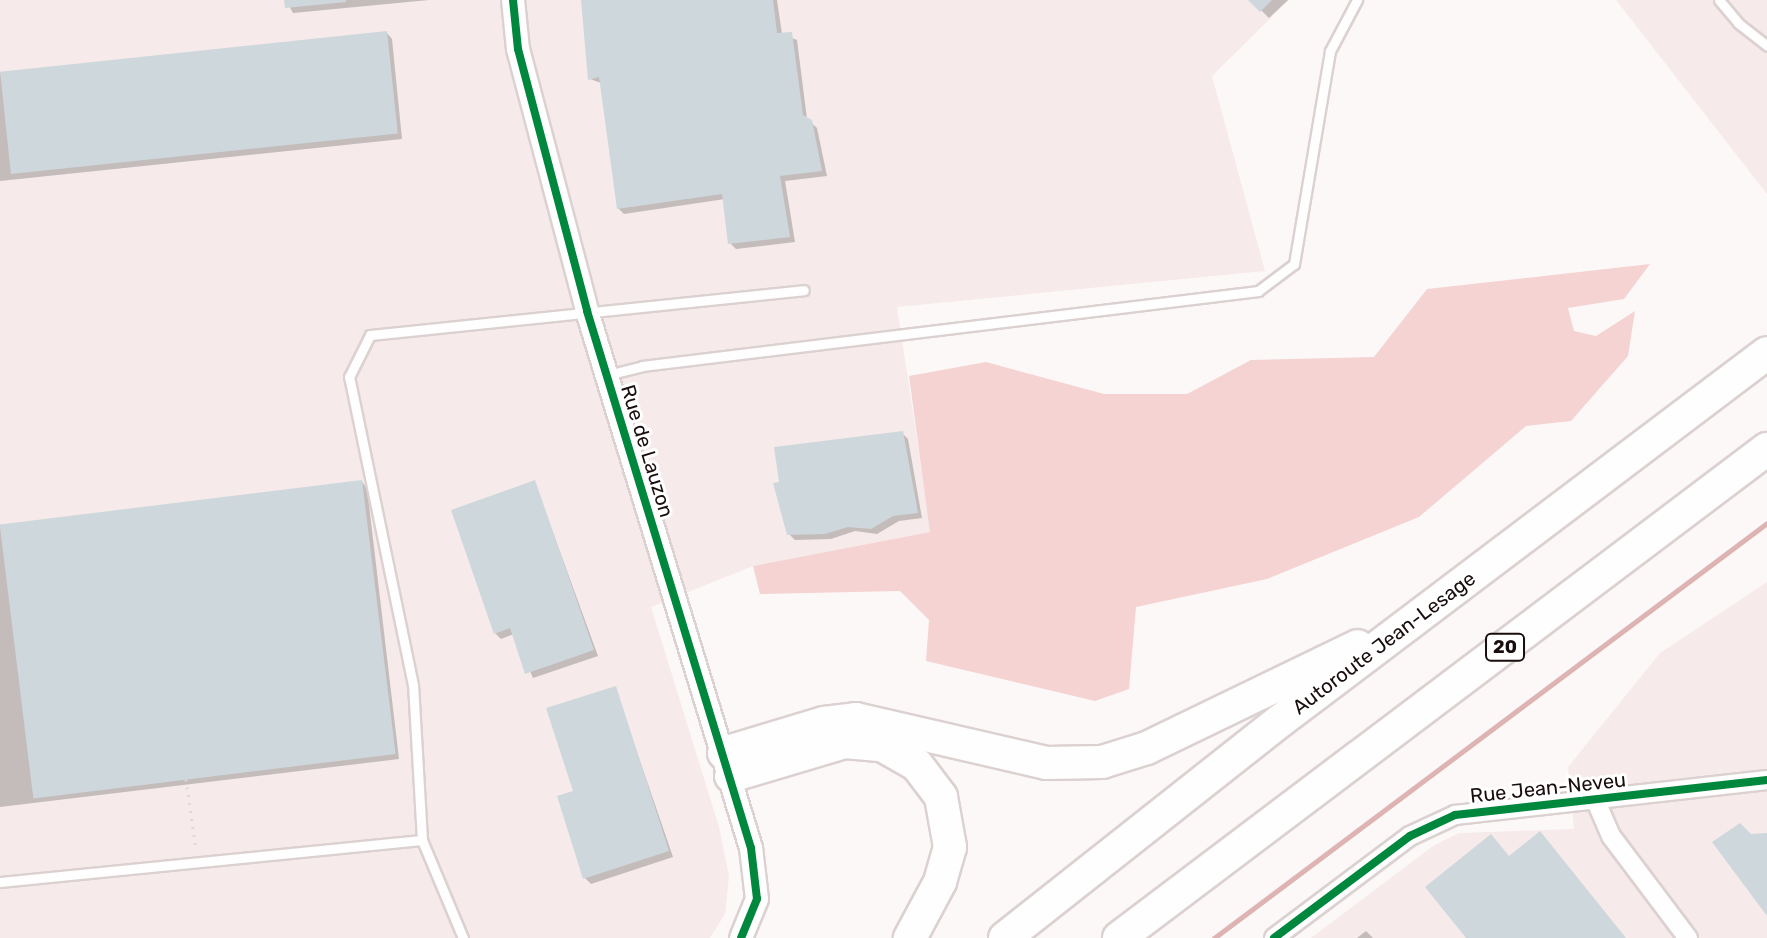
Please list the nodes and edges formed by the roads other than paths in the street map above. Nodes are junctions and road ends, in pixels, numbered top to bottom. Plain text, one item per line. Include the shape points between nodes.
1 (513, 0) edge
2 (1357, 0) edge
3 (1719, 0) edge
4 (1767, 46) edge
5 (804, 290) dead end
6 (587, 311) junction
7 (1767, 353) edge
8 (607, 376) junction
9 (1767, 449) edge
10 (1753, 465) edge
11 (1411, 622) junction
12 (727, 765) junction
13 (1767, 780) edge
14 (1595, 799) junction
15 (1271, 824) junction
16 (422, 840) junction
17 (0, 882) edge
18 (463, 938) edge
19 (741, 938) edge
20 (910, 938) edge
21 (1005, 938) edge
22 (1119, 938) edge
23 (1152, 938) edge
24 (1274, 938) edge
25 (1688, 938) edge

1 - 6 street, Rue de Lauzon via 518,49
2 - 8 lane via 1330,51 1294,264 1258,291 642,366
3 - 4 lane
5 - 6 lane
6 - 8 street, Rue de Lauzon
6 - 16 lane via 370,335 349,377 413,685
7 - 11 highway, Autoroute Jean-Lesage
8 - 12 street, Rue de Lauzon
9 - 10 highway, 20
10 - 15 highway, 20
11 - 12 highway via 1112,760 1046,763 856,719 824,723
11 - 21 highway, Autoroute Jean-Lesage
12 - 19 street, Rue de Lauzon via 755,867 755,909
12 - 20 highway via 845,742 882,745 917,765 941,797 950,847 940,882
13 - 14 street, Rue Jean-Neveu
14 - 24 street, Rue Jean-Neveu via 1477,810 1436,821
14 - 25 street via 1611,836
15 - 22 highway, 20
15 - 23 highway
16 - 17 lane
16 - 18 lane

